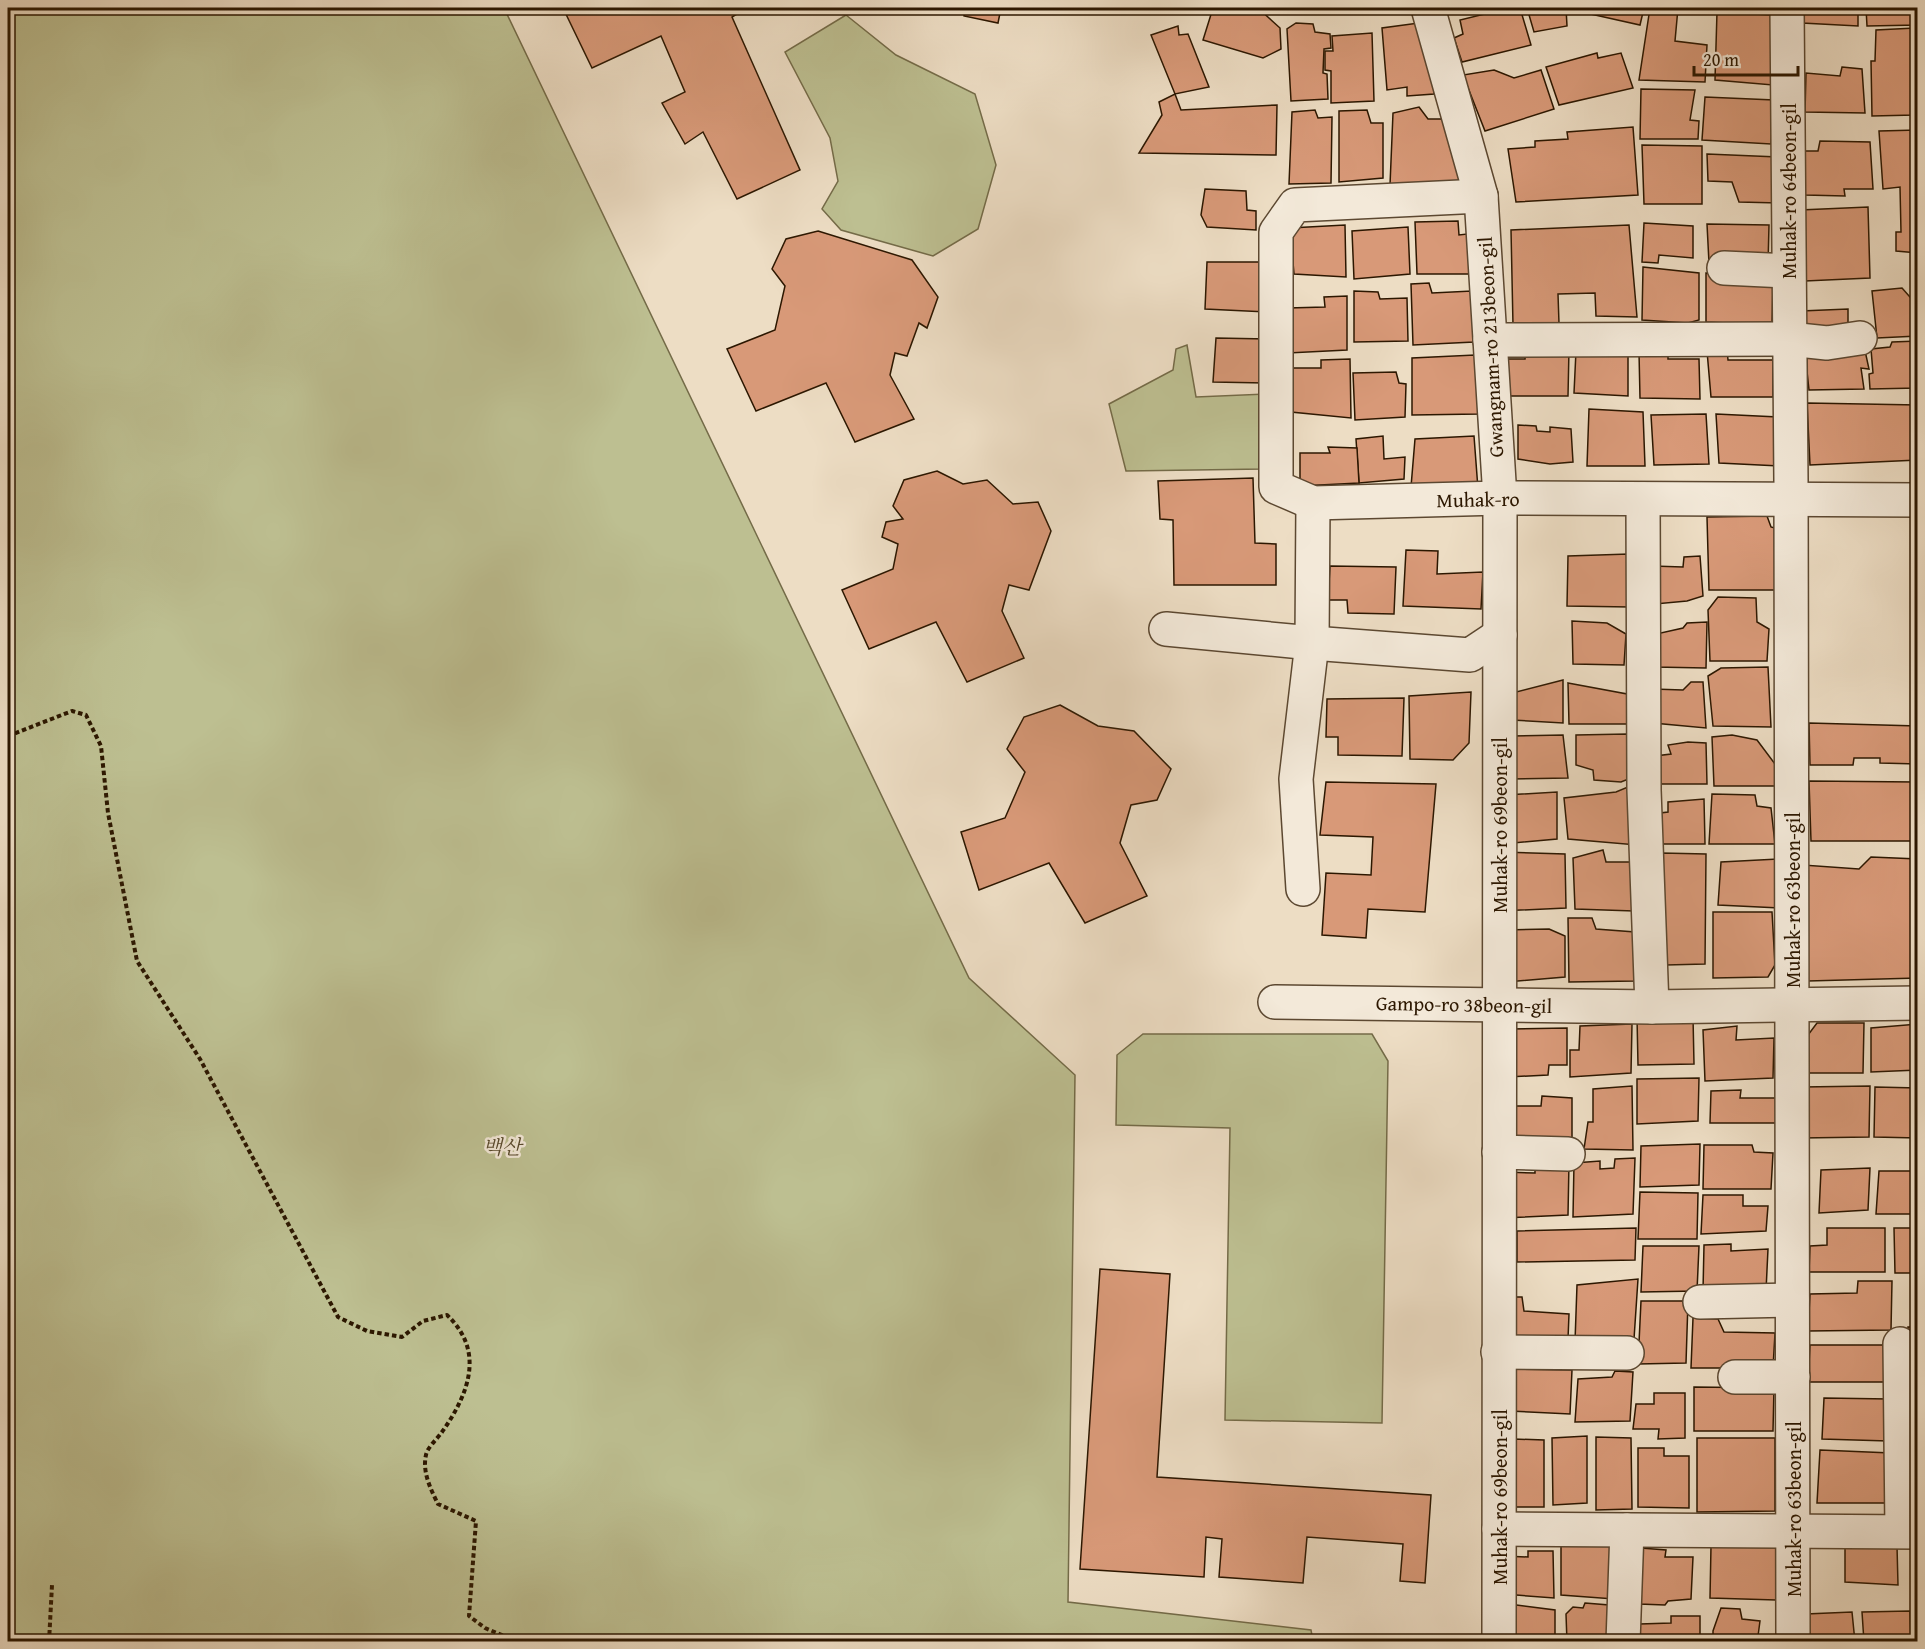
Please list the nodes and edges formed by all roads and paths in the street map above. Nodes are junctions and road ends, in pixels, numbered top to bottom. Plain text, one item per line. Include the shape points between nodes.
1 (1428, 8) edge
2 (1787, 8) edge
3 (1481, 196) junction
4 (1724, 268) dead end
5 (1788, 271) junction
6 (1860, 338) dead end
7 (1789, 339) junction
8 (1490, 340) junction
9 (1500, 498) junction
10 (1642, 499) junction
11 (1791, 500) junction
12 (1917, 500) edge
13 (1313, 503) junction
14 (1166, 629) dead end
15 (1500, 635) junction
16 (1312, 644) junction
17 (8, 736) edge
18 (1303, 889) dead end
19 (1275, 1002) dead end
20 (1917, 1003) edge
21 (1499, 1005) junction
22 (1792, 1005) junction
23 (1652, 1007) junction
24 (1499, 1152) junction
25 (1568, 1154) dead end
26 (1792, 1300) junction
27 (1700, 1302) dead end
28 (1900, 1344) dead end
29 (1498, 1352) junction
30 (1627, 1353) dead end
31 (1735, 1377) dead end
32 (1793, 1377) junction
33 (1499, 1529) junction
34 (1627, 1530) junction
35 (1793, 1531) junction
36 (1910, 1531) edge
37 (52, 1585) dead end
38 (49, 1641) edge
39 (518, 1641) edge
40 (1498, 1641) edge
41 (1623, 1641) edge
42 (1793, 1641) edge

1 - 3 street, Gwangnam-ro 213beon-gil
2 - 5 street, Muhak-ro 64beon-gil
3 - 8 street, Gwangnam-ro 213beon-gil
3 - 13 street, Muhak-ro via 1295,205 1276,232 1276,487
4 - 5 street
5 - 7 street, Muhak-ro 64beon-gil
6 - 7 street via 1827,343
7 - 8 street
7 - 11 street, Muhak-ro 64beon-gil
8 - 9 street, Gwangnam-ro 213beon-gil
9 - 10 street, Muhak-ro
9 - 13 street, Muhak-ro
9 - 15 street, Muhak-ro 69beon-gil
10 - 11 street, Muhak-ro
10 - 23 street via 1644,790
11 - 12 street, Muhak-ro
11 - 22 street, Muhak-ro 63beon-gil
13 - 16 street
14 - 16 street
15 - 16 street via 1470,655
15 - 21 street, Muhak-ro 69beon-gil
16 - 18 street via 1296,778
17 - 39 path via 72,711 86,715 101,746 108,813 137,961 200,1059 338,1317 367,1330 402,1337 423,1321 447,1315 460,1327 470,1365 465,1395 426,1454 428,1483 438,1504 476,1521 469,1616 485,1628
19 - 21 street, Gampo-ro 38beon-gil
20 - 22 street, Gampo-ro 38beon-gil
21 - 23 street, Gampo-ro 38beon-gil
21 - 24 street, Muhak-ro 69beon-gil
22 - 23 street, Gampo-ro 38beon-gil
22 - 26 street, Muhak-ro 63beon-gil
24 - 25 street
24 - 29 street, Muhak-ro 69beon-gil
26 - 27 street
26 - 32 street, Muhak-ro 63beon-gil
28 - 36 street
29 - 30 street
29 - 33 street, Muhak-ro 69beon-gil
31 - 32 street
32 - 35 street, Muhak-ro 63beon-gil
33 - 34 street
33 - 40 street, Muhak-ro 69beon-gil
34 - 35 street
34 - 41 street
35 - 36 street
35 - 42 street, Muhak-ro 63beon-gil
37 - 38 path

